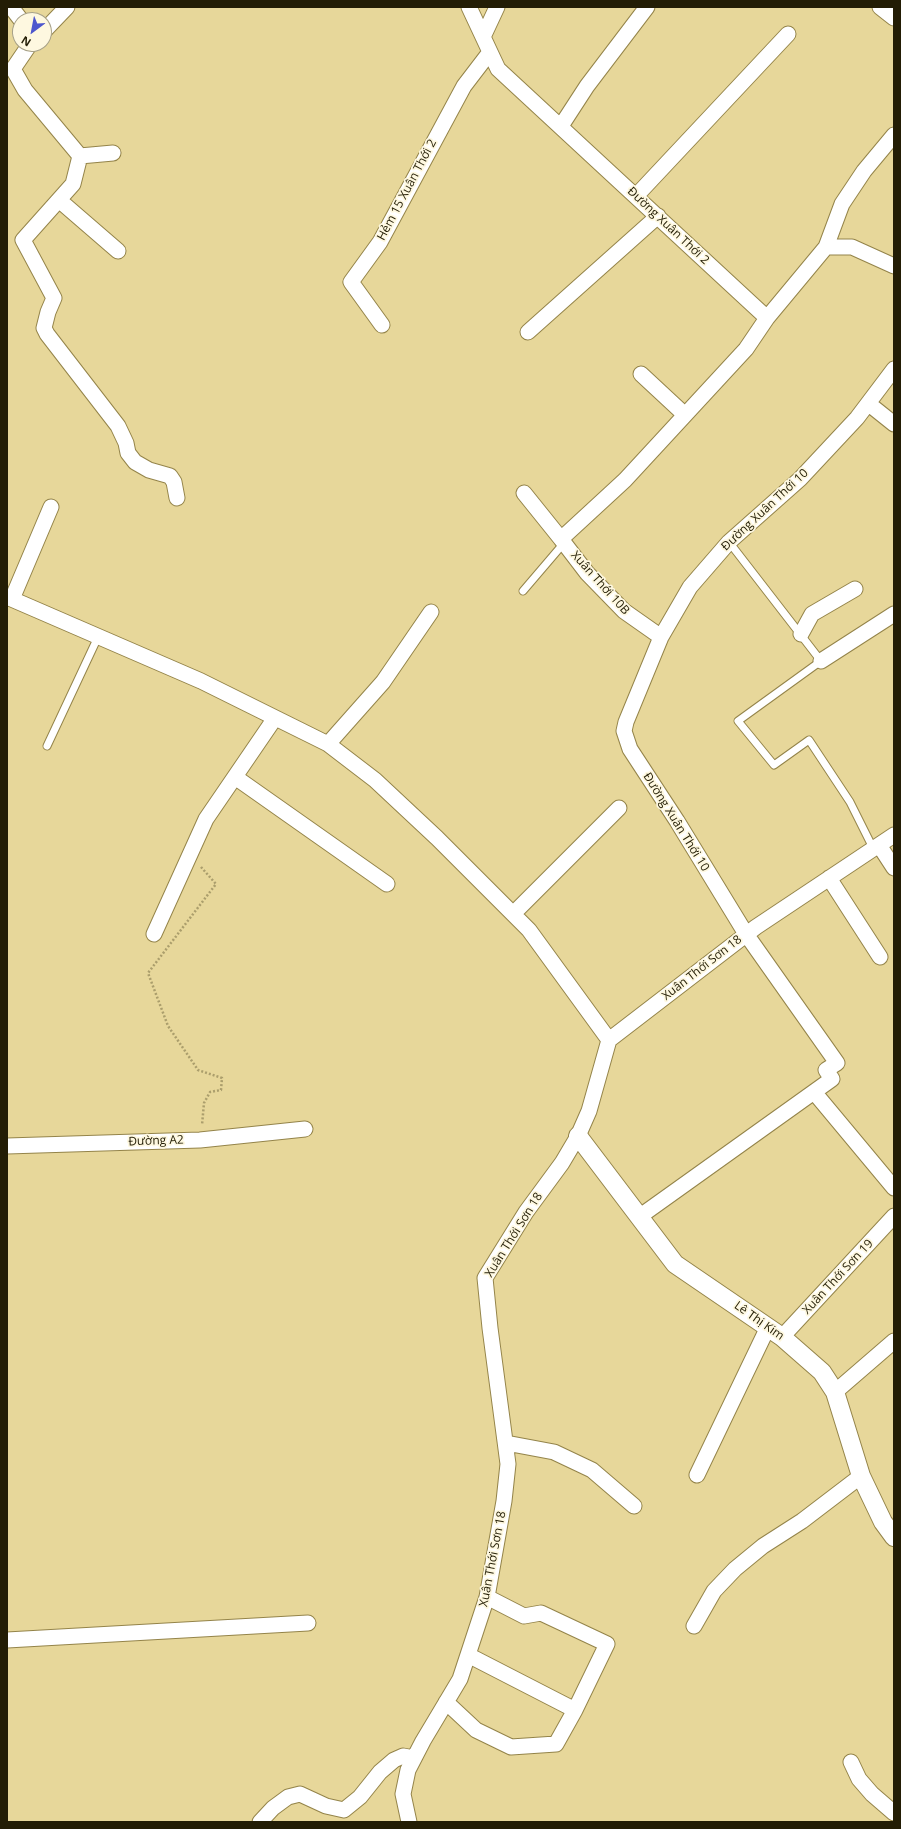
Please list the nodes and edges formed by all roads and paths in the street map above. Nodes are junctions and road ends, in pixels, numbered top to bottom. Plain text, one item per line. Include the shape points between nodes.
1 (469, 7) edge
2 (497, 7) edge
3 (647, 7) edge
4 (880, 7) edge
5 (60, 9) edge
6 (894, 18) edge
7 (52, 20) edge
8 (788, 34) dead end
9 (483, 37) junction
10 (24, 52) edge
11 (490, 52) junction
12 (10, 72) edge
13 (561, 126) junction
14 (894, 135) edge
15 (112, 153) dead end
16 (80, 156) junction
17 (636, 196) junction
18 (59, 200) junction
19 (658, 216) junction
20 (826, 247) junction
21 (118, 251) dead end
22 (894, 266) edge
23 (767, 318) junction
24 (382, 325) dead end
25 (528, 332) dead end
26 (894, 369) edge
27 (641, 374) dead end
28 (869, 404) junction
29 (684, 414) junction
30 (894, 424) edge
31 (524, 493) dead end
32 (177, 498) dead end
33 (51, 507) dead end
34 (563, 541) junction
35 (729, 542) junction
36 (855, 589) dead end
37 (523, 592) dead end
38 (10, 598) edge
39 (431, 612) dead end
40 (894, 614) edge
41 (801, 634) junction
42 (98, 637) junction
43 (661, 637) junction
44 (820, 660) junction
45 (275, 718) junction
46 (328, 744) junction
47 (47, 746) dead end
48 (235, 777) junction
49 (619, 808) dead end
50 (894, 834) edge
51 (876, 846) junction
52 (190, 854) junction
53 (894, 868) edge
54 (829, 878) junction
55 (387, 884) dead end
56 (513, 914) junction
57 (154, 934) dead end
58 (746, 934) junction
59 (880, 957) dead end
60 (609, 1040) junction
61 (814, 1092) junction
62 (305, 1129) dead end
63 (578, 1136) junction
64 (200, 1140) junction
65 (7, 1146) edge
66 (894, 1188) edge
67 (894, 1216) edge
68 (639, 1217) junction
69 (768, 1327) junction
70 (782, 1337) junction
71 (894, 1341) edge
72 (835, 1392) junction
73 (506, 1443) junction
74 (697, 1475) dead end
75 (861, 1476) junction
76 (634, 1506) dead end
77 (894, 1537) edge
78 (487, 1597) junction
79 (308, 1623) dead end
80 (694, 1626) dead end
81 (7, 1640) edge
82 (468, 1655) junction
83 (446, 1702) junction
84 (575, 1710) junction
85 (414, 1758) junction
86 (851, 1762) dead end
87 (894, 1813) edge
88 (260, 1822) edge
89 (409, 1822) edge

1 - 9 street, Đường Xuân Thới 2
2 - 9 street
3 - 13 street via 587,86
4 - 6 street
5 - 7 street
8 - 17 street
9 - 11 street, Đường Xuân Thới 2
10 - 12 street
11 - 13 street, Đường Xuân Thới 2 via 498,69
11 - 24 street, Hẻm 15 Xuân Thới 2 via 464,86 380,242 351,282
12 - 16 street
13 - 17 street, Đường Xuân Thới 2
14 - 20 street via 864,171 842,204
15 - 16 street
16 - 18 street via 73,184
17 - 19 street, Đường Xuân Thới 2
18 - 21 street
18 - 32 street via 23,240 54,298 44,328 118,426 128,453 135,462 149,470 170,476
19 - 23 street, Đường Xuân Thới 2
19 - 25 street
20 - 22 street via 852,247
20 - 23 street
23 - 29 street via 746,349
26 - 28 street, Đường Xuân Thới 10
27 - 29 street
28 - 30 street
28 - 35 street, Đường Xuân Thới 10 via 800,479
29 - 34 street via 625,480
31 - 34 street, Xuân Thới 10B
33 - 38 street
34 - 37 lane
34 - 43 street, Xuân Thới 10B via 587,573 624,611
35 - 41 lane
35 - 43 street, Đường Xuân Thới 10 via 690,587
36 - 41 street via 812,614
38 - 42 street
39 - 46 street via 382,682
40 - 44 street
41 - 44 lane
42 - 45 street via 201,681
42 - 47 lane
43 - 58 street, Đường Xuân Thới 10 via 628,714 624,731 626,738 630,749
44 - 51 lane via 738,721 774,765 809,740
45 - 46 street
45 - 48 street
46 - 56 street via 381,786
48 - 52 street via 206,819
48 - 55 street
49 - 56 street
50 - 51 street, Xuân Thới Sơn 18
51 - 53 street
51 - 54 street, Xuân Thới Sơn 18
52 - 57 street
52 - 64 path via 216,884 148,973 168,1026 198,1070 222,1078 221,1090 210,1092 204,1103
54 - 58 street, Xuân Thới Sơn 18
54 - 59 street
56 - 60 street via 529,930
58 - 60 street, Xuân Thới Sơn 18
58 - 61 street, Đường Xuân Thới 10 via 837,1063 826,1070 832,1079
60 - 63 street, Xuân Thới Sơn 18 via 589,1111
61 - 66 street
61 - 68 street
62 - 64 street, Đường A2
63 - 68 street, Lê Thị Kim
63 - 73 street, Xuân Thới Sơn 18 via 485,1278
64 - 65 street, Đường A2
67 - 70 street, Xuân Thới Sơn 19
68 - 69 street, Lê Thị Kim via 675,1264
69 - 70 street, Lê Thị Kim
69 - 74 street
70 - 72 street, Lê Thị Kim via 822,1372
71 - 72 street
72 - 75 street, Lê Thị Kim
73 - 76 street via 554,1452 586,1467
73 - 78 street, Xuân Thới Sơn 18 via 508,1464 504,1501
75 - 77 street, Lê Thị Kim via 883,1522
75 - 80 street via 802,1522 763,1546 736,1569 714,1592
78 - 82 street, Xuân Thới Sơn 18
78 - 84 street via 524,1616 541,1614 607,1644
79 - 81 street
82 - 83 street, Xuân Thới Sơn 18 via 460,1679
82 - 84 street
83 - 84 street via 476,1730 511,1747 556,1744
83 - 85 street, Xuân Thới Sơn 18
85 - 88 street via 403,1756 394,1760 380,1772 360,1797 344,1810 326,1806 300,1794 288,1797
85 - 89 street, Xuân Thới Sơn 18 via 408,1770 403,1794
86 - 87 street via 859,1779

